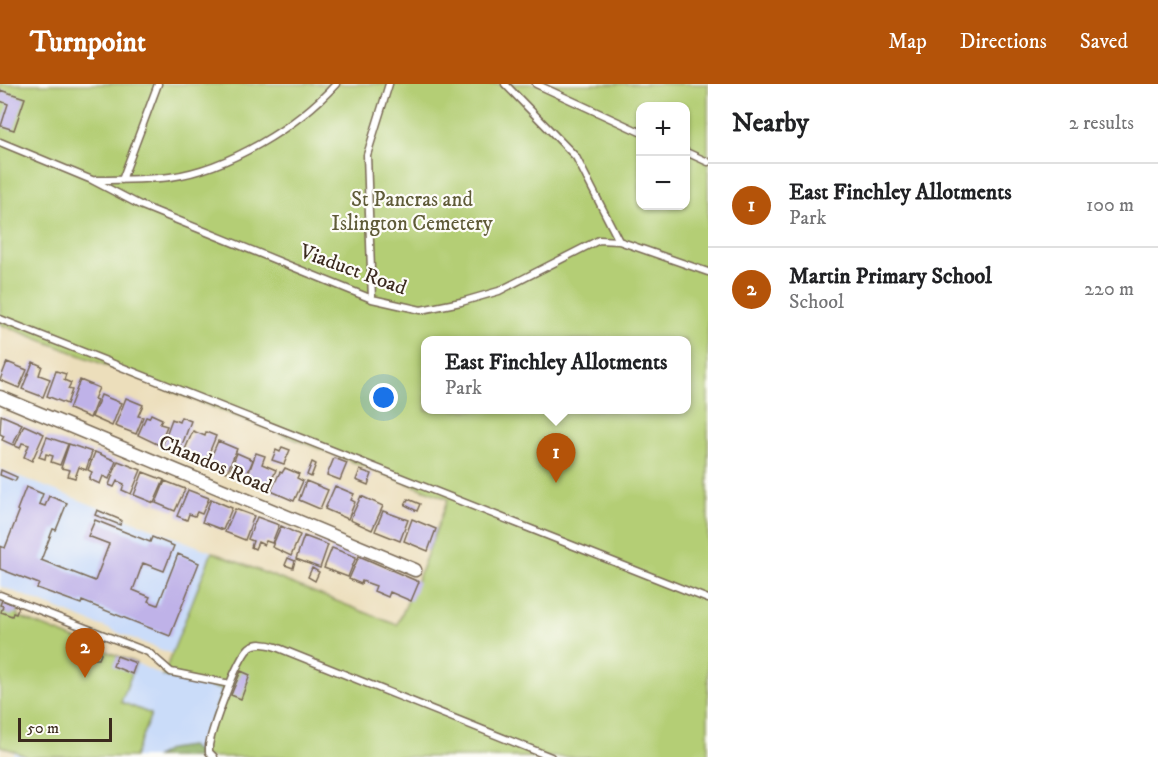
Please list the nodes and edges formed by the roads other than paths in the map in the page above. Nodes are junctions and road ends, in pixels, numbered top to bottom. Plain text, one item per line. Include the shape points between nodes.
1 (158, 84) edge
2 (336, 84) edge
3 (389, 84) edge
4 (505, 84) edge
5 (536, 84) edge
6 (636, 130) edge
7 (0, 142) edge
8 (690, 154) edge
9 (708, 162) edge
10 (92, 180) junction
11 (122, 180) junction
12 (619, 241) junction
13 (708, 272) edge
14 (372, 299) junction
15 (0, 319) edge
16 (0, 397) edge
17 (415, 570) dead end
18 (0, 595) edge
19 (708, 599) edge
20 (230, 684) junction
21 (214, 757) edge
22 (551, 757) edge

1 - 11 lane
2 - 11 lane via 287,126 227,160 171,177
3 - 14 lane via 367,155
4 - 12 lane via 576,157
5 - 6 lane
7 - 10 lane, Viaduct Road
8 - 9 lane
10 - 11 lane
10 - 14 lane, Viaduct Road via 140,205
12 - 13 lane, Viaduct Road
12 - 14 lane, Viaduct Road via 599,240 499,291 461,302 422,310
15 - 19 lane
16 - 17 street, Chandos Road
18 - 20 lane via 148,652 166,669
20 - 21 lane via 209,745
20 - 22 lane via 248,649 258,644 270,645

